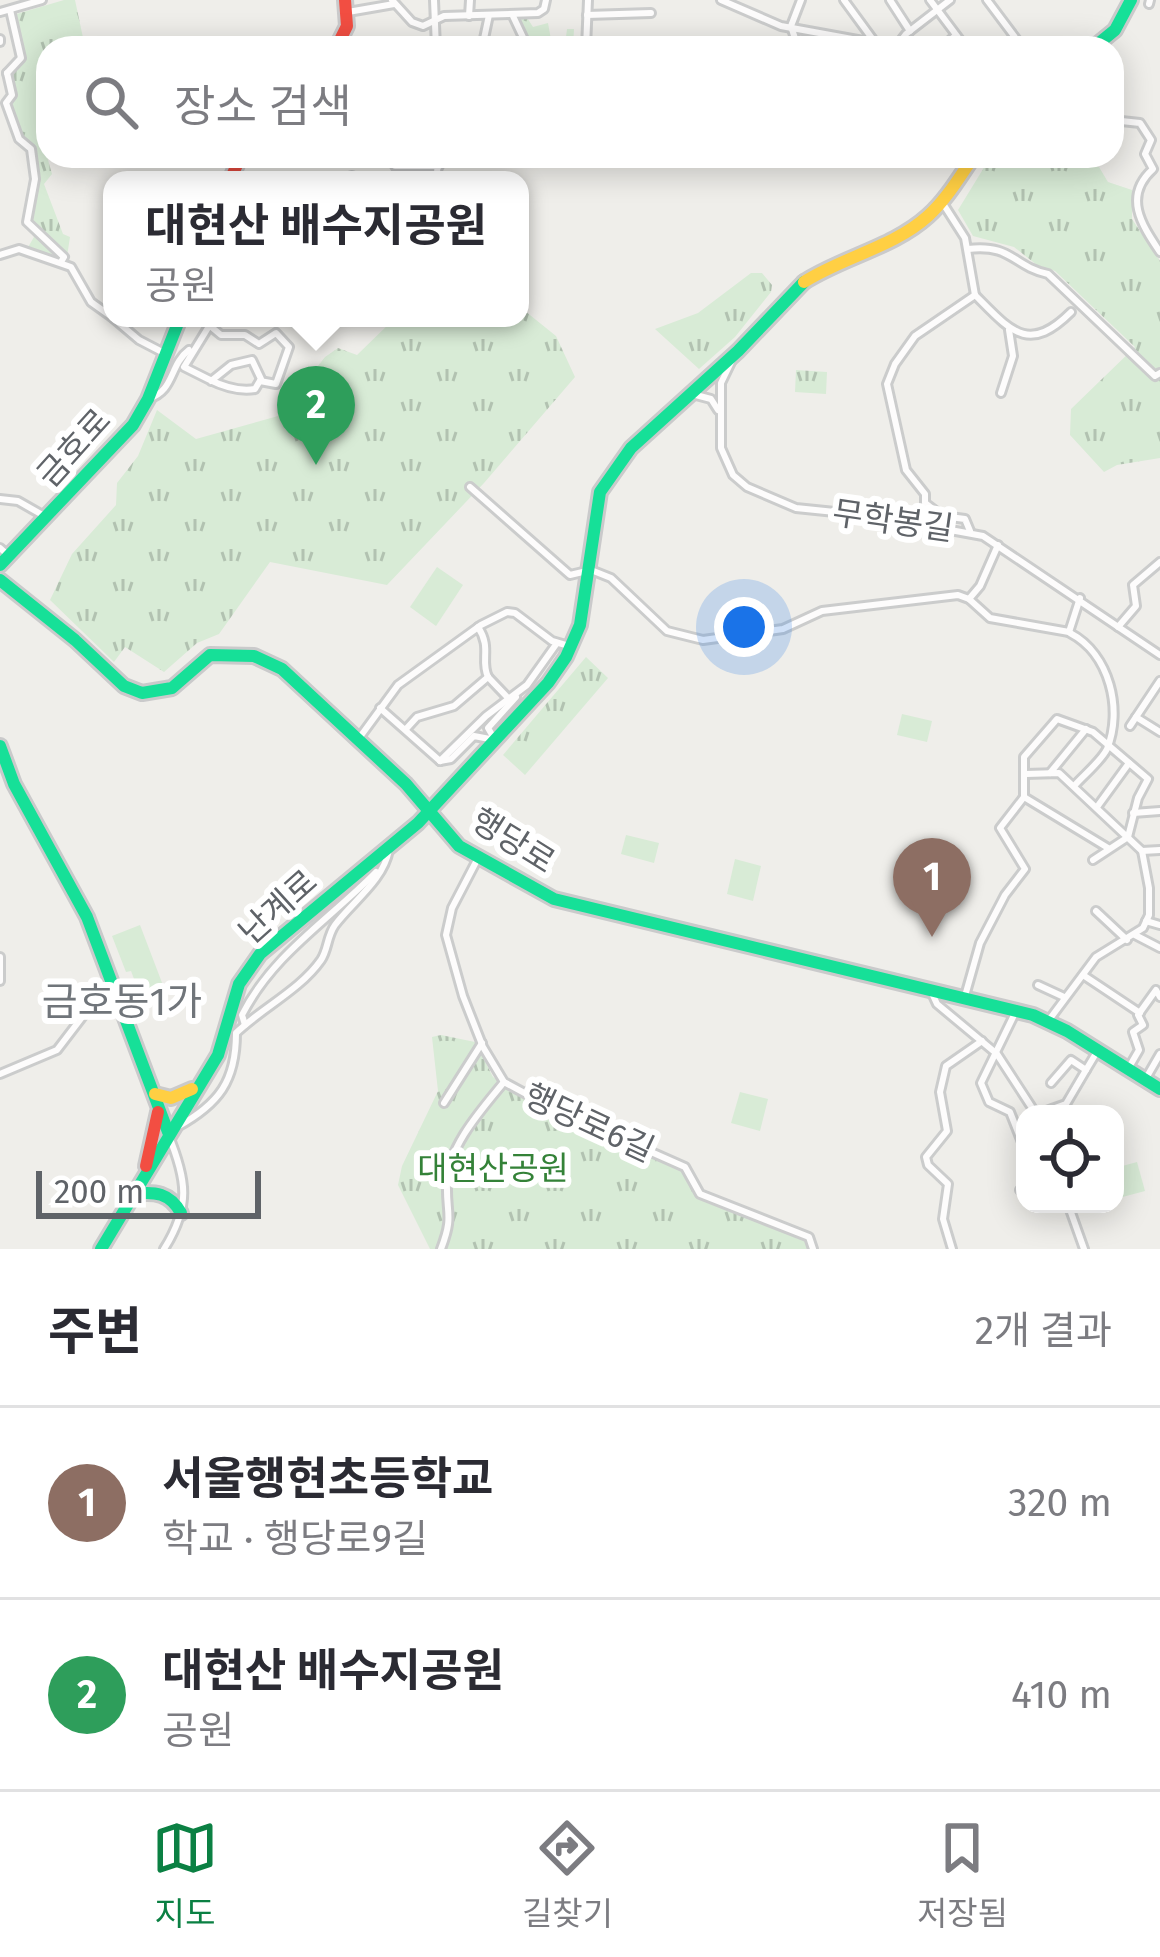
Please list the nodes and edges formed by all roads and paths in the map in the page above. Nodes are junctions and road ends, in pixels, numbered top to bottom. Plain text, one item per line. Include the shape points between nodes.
1 (42, 0) edge
2 (434, 0) edge
3 (470, 0) edge
4 (495, 0) edge
5 (546, 0) edge
6 (588, 0) edge
7 (721, 0) edge
8 (801, 0) edge
9 (844, 0) edge
10 (890, 0) edge
11 (930, 0) edge
12 (950, 0) edge
13 (987, 0) edge
14 (1131, 0) edge
15 (393, 2) edge
16 (519, 2) edge
17 (742, 4) edge
18 (346, 6) edge
19 (936, 9) junction
20 (10, 10) junction
21 (0, 13) edge
22 (517, 13) junction
23 (651, 13) dead end
24 (501, 14) junction
25 (489, 15) junction
26 (587, 15) junction
27 (469, 16) junction
28 (435, 22) junction
29 (791, 26) junction
30 (910, 31) junction
31 (436, 36) edge
32 (485, 36) edge
33 (524, 36) edge
34 (586, 36) edge
35 (795, 36) edge
36 (840, 36) edge
37 (870, 36) edge
38 (905, 36) edge
39 (955, 36) edge
40 (1014, 36) edge
41 (1108, 36) edge
42 (3, 71) edge
43 (1124, 121) edge
44 (966, 168) edge
45 (942, 202) junction
46 (968, 249) junction
47 (1160, 252) edge
48 (0, 255) edge
49 (62, 262) junction
50 (975, 295) junction
51 (1071, 312) dead end
52 (103, 313) edge
53 (123, 327) edge
54 (176, 327) edge
55 (207, 327) edge
56 (214, 327) edge
57 (1009, 330) junction
58 (193, 347) junction
59 (166, 354) junction
60 (736, 354) junction
61 (1160, 373) edge
62 (211, 380) junction
63 (260, 380) junction
64 (1001, 393) dead end
65 (692, 394) junction
66 (148, 399) junction
67 (720, 415) junction
68 (470, 487) dead end
69 (0, 499) edge
70 (47, 518) junction
71 (971, 532) junction
72 (998, 545) junction
73 (3, 556) edge
74 (1160, 562) edge
75 (591, 570) junction
76 (0, 580) edge
77 (1080, 598) junction
78 (969, 599) junction
79 (478, 627) junction
80 (1118, 627) junction
81 (1069, 632) junction
82 (557, 643) junction
83 (572, 647) junction
84 (1160, 655) edge
85 (488, 677) junction
86 (1160, 681) edge
87 (518, 694) junction
88 (509, 699) junction
89 (380, 708) junction
90 (1136, 717) junction
91 (1130, 726) dead end
92 (406, 729) junction
93 (1086, 729) junction
94 (1160, 732) edge
95 (495, 740) junction
96 (358, 741) junction
97 (1106, 743) junction
98 (0, 746) edge
99 (440, 761) junction
100 (1129, 763) junction
101 (1050, 773) junction
102 (1026, 774) junction
103 (1075, 785) junction
104 (1024, 797) junction
105 (1097, 807) junction
106 (429, 811) junction
107 (1160, 811) edge
108 (1133, 813) junction
109 (1128, 837) junction
110 (390, 844) junction
111 (1109, 849) junction
112 (1142, 850) junction
113 (1160, 850) edge
114 (478, 858) junction
115 (1093, 860) dead end
116 (387, 861) junction
117 (1149, 894) junction
118 (1160, 898) edge
119 (1096, 911) dead end
120 (1147, 921) junction
121 (1160, 925) edge
122 (1136, 935) junction
123 (1127, 940) junction
124 (1160, 948) edge
125 (0, 957) edge
126 (1082, 975) junction
127 (113, 976) junction
128 (0, 982) edge
129 (1038, 985) dead end
130 (929, 987) junction
131 (965, 996) junction
132 (1064, 997) junction
133 (1160, 997) edge
134 (1016, 1011) junction
135 (1140, 1013) junction
136 (1048, 1020) junction
137 (245, 1025) junction
138 (982, 1041) junction
139 (482, 1043) junction
140 (1097, 1051) junction
141 (997, 1054) junction
142 (1160, 1054) edge
143 (1128, 1069) junction
144 (1086, 1070) junction
145 (0, 1074) edge
146 (1145, 1079) junction
147 (504, 1082) junction
148 (1051, 1083) dead end
149 (196, 1085) junction
150 (1160, 1089) edge
151 (157, 1100) junction
152 (444, 1103) dead end
153 (1031, 1105) edge
154 (1063, 1105) edge
155 (1016, 1127) edge
156 (168, 1132) junction
157 (142, 1178) junction
158 (134, 1194) junction
159 (182, 1213) junction
160 (1071, 1213) edge
161 (101, 1249) edge
162 (164, 1249) edge
163 (441, 1249) edge
164 (813, 1249) edge
165 (952, 1249) edge
166 (1084, 1249) edge

1 - 20 street
2 - 28 street
3 - 27 street
4 - 24 street
5 - 22 street via 538,13
6 - 26 street
7 - 17 street
8 - 29 street
9 - 37 street
10 - 30 street
11 - 19 street
12 - 19 street
13 - 40 street
14 - 41 main road
15 - 18 street
15 - 28 street via 412,22
16 - 22 street
17 - 29 street
19 - 30 street
19 - 39 street
20 - 21 street
20 - 42 street via 21,58
22 - 24 street
22 - 33 street
23 - 26 street
24 - 25 street
25 - 27 street
25 - 32 street
26 - 34 street
27 - 28 street
28 - 31 street
29 - 35 street
29 - 36 street
30 - 38 street
42 - 49 street via 12,95 6,104 31,149 27,222
43 - 47 street via 1140,123 1151,140 1145,154 1153,169 1139,183 1136,203
44 - 45 main road, 난계로
45 - 46 street
45 - 60 main road, 난계로 via 894,238 794,288
46 - 50 street
46 - 61 street via 1010,253 1048,274
48 - 49 street via 20,249
49 - 52 street
50 - 57 street
50 - 71 street via 915,336 887,384 906,470 925,503 964,519
51 - 57 street via 1034,337
53 - 59 street
54 - 59 main road, 금호로
55 - 58 street
56 - 63 street via 260,344 276,333 289,347 276,384
57 - 64 street via 1013,356
58 - 62 street via 184,367
58 - 66 street via 178,358 169,387
59 - 66 main road, 금호로
60 - 65 main road, 난계로
60 - 67 street, 무학봉길 via 722,383
62 - 63 street via 249,391
62 - 63 street via 252,360
65 - 67 street via 711,399
65 - 75 main road, 난계로 via 631,448 600,492
66 - 70 main road, 금호로
67 - 71 street, 무학봉길 via 726,463 760,494 796,508
68 - 75 street via 571,575
69 - 70 street
70 - 73 main road, 금호로
71 - 72 street, 무학봉길
72 - 77 street, 무학봉길
72 - 78 street
74 - 80 street via 1133,584 1136,606
75 - 78 street via 611,578 667,631 703,640 784,629 822,611
75 - 83 main road, 난계로
76 - 96 main road, 행당로 via 124,686 158,693 210,655 254,656 282,669
77 - 80 street, 무학봉길
77 - 81 street
78 - 81 street via 990,618
79 - 82 street via 515,613
79 - 85 street via 488,646
79 - 89 street via 398,685
80 - 84 street, 무학봉길
81 - 97 street via 1101,662 1117,711
82 - 83 street
82 - 87 street
83 - 95 main road, 난계로
85 - 88 street
85 - 92 street via 454,706 417,717
86 - 90 street
87 - 88 street
87 - 95 street via 488,728
88 - 99 street
89 - 92 street
89 - 96 street
90 - 91 street
90 - 94 street
92 - 99 street
93 - 97 street
93 - 101 street
93 - 102 street via 1057,718 1024,757
95 - 99 street via 473,736
95 - 106 main road, 난계로
96 - 106 main road, 행당로
97 - 100 street
97 - 103 street
98 - 127 main road
100 - 105 street
100 - 108 street via 1148,779
101 - 102 street
101 - 103 street
102 - 104 street
103 - 105 street
104 - 111 street
104 - 131 street via 1000,828 1025,869 980,943
105 - 109 street
106 - 110 main road, 난계로
106 - 114 main road, 행당로
107 - 108 street
108 - 109 street
109 - 111 street
109 - 112 street
110 - 116 street, 난계로
110 - 149 main road, 난계로 via 260,954 234,997 218,1054
111 - 115 street
112 - 113 street
112 - 117 street
114 - 130 main road, 행당로 via 554,899
114 - 139 street, 행당로6길 via 446,935
116 - 137 street, 난계로 via 331,930 323,958
116 - 137 street via 278,960 242,1015
117 - 118 street
117 - 120 street
119 - 123 street
120 - 121 street
120 - 122 street
122 - 123 street
122 - 124 street
123 - 126 street
125 - 128 street
126 - 132 street
126 - 135 street
127 - 145 street via 57,1050
127 - 151 main road
129 - 132 street
130 - 131 main road, 행당로
130 - 138 street via 937,1004
131 - 134 main road, 행당로
132 - 136 street
133 - 135 street via 1156,990
134 - 136 main road, 행당로
134 - 141 street
135 - 143 street via 1143,1025 1133,1032 1139,1050
136 - 140 main road, 행당로
137 - 156 street via 236,1034 231,1079 217,1099
138 - 141 street
138 - 165 street via 946,1066 940,1092 947,1131 926,1156 948,1184 943,1219
139 - 147 street, 행당로6길
139 - 152 street
140 - 143 main road, 행당로
140 - 144 street
141 - 153 street
141 - 155 street via 981,1083
142 - 146 street
143 - 146 main road, 행당로
144 - 148 street via 1071,1060
144 - 154 street
146 - 150 main road, 행당로
147 - 163 street via 455,1154 447,1178 451,1223
147 - 164 street, 행당로6길 via 685,1167 700,1194 809,1238
149 - 151 main road
149 - 156 main road, 난계로
151 - 156 main road
151 - 157 main road
156 - 157 main road
156 - 159 street via 183,1169
157 - 158 main road
158 - 159 main road via 164,1194
158 - 161 main road
159 - 162 street
160 - 166 street

